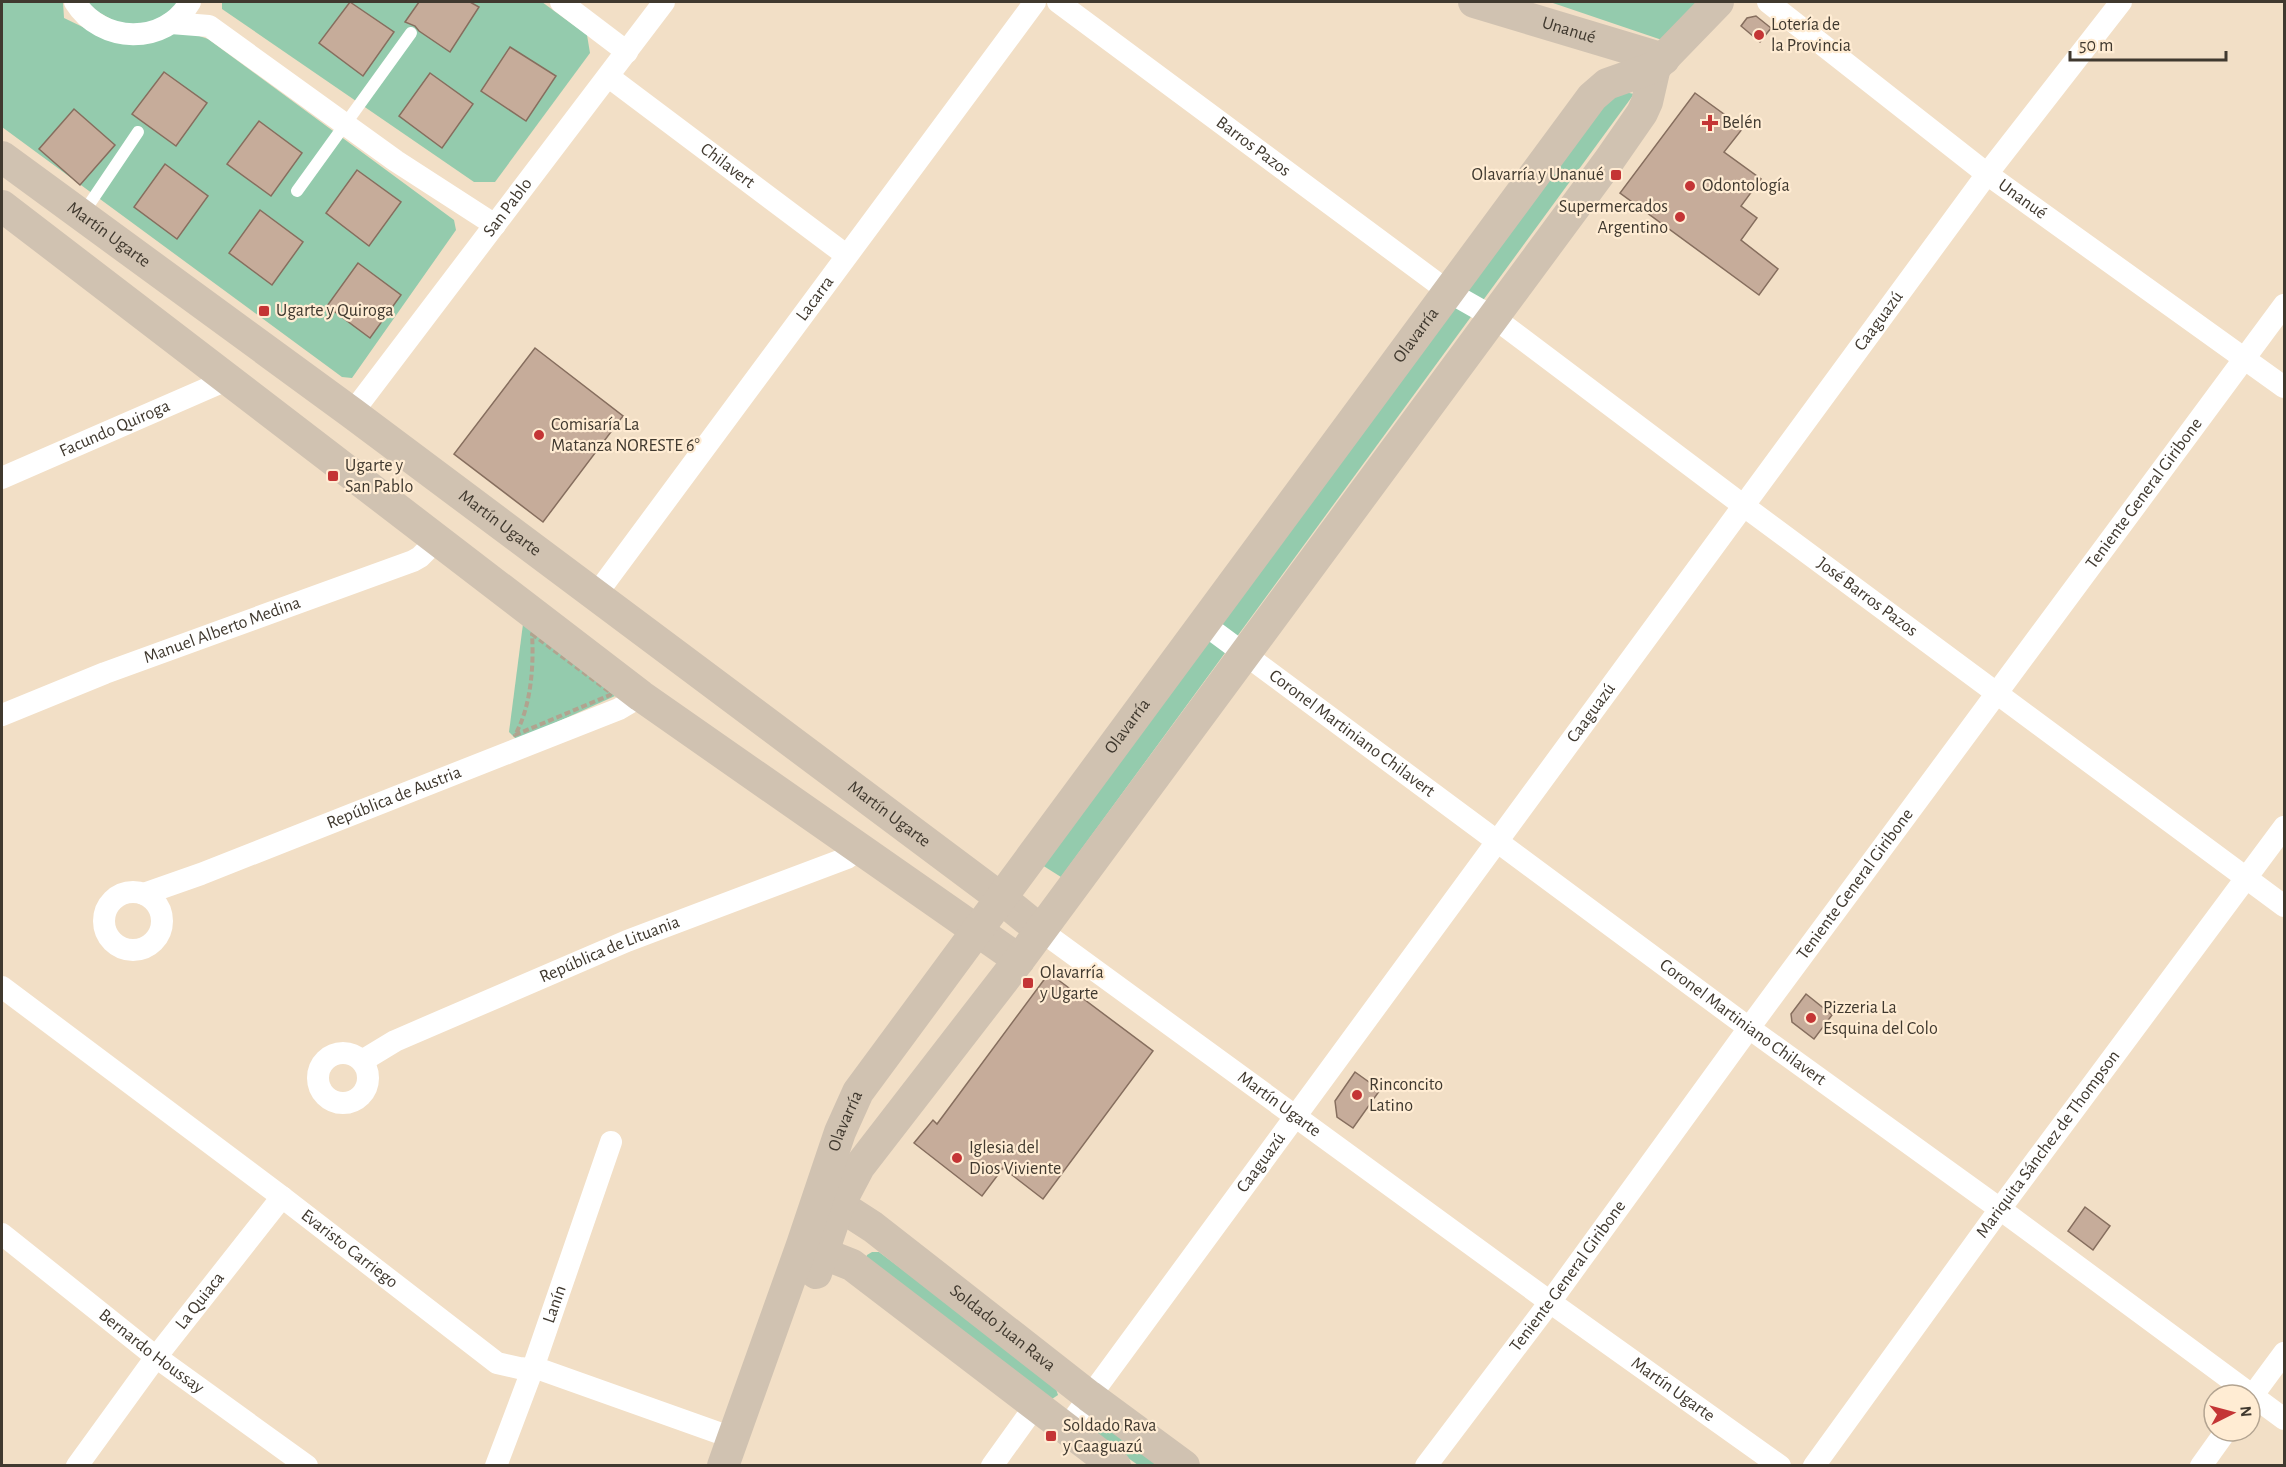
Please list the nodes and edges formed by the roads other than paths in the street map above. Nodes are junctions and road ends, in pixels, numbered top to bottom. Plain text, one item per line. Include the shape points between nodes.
1 (75, 2) edge
2 (190, 2) edge
3 (201, 2) edge
4 (561, 2) edge
5 (664, 2) edge
6 (1035, 2) edge
7 (1058, 2) edge
8 (1474, 2) edge
9 (1718, 2) edge
10 (1768, 2) edge
11 (2121, 2) edge
12 (171, 23) junction
13 (209, 26) junction
14 (411, 33) dead end
15 (627, 52) junction
16 (1659, 63) junction
17 (609, 77) junction
18 (346, 124) junction
19 (138, 132) dead end
20 (2, 157) edge
21 (1988, 174) junction
22 (297, 191) dead end
23 (2, 206) edge
24 (82, 216) junction
25 (495, 225) junction
26 (846, 255) junction
27 (1449, 292) junction
28 (2284, 305) edge
29 (1493, 317) junction
30 (2245, 359) junction
31 (229, 379) junction
32 (2284, 387) edge
33 (352, 413) junction
34 (2, 477) edge
35 (1744, 506) junction
36 (436, 541) junction
37 (595, 596) junction
38 (1204, 624) junction
39 (1244, 653) junction
40 (1997, 694) junction
41 (641, 696) junction
42 (2, 716) edge
43 (2284, 827) edge
44 (1497, 840) junction
45 (860, 849) junction
46 (2247, 878) junction
47 (144, 894) dead end
48 (1002, 899) junction
49 (2284, 906) edge
50 (1040, 930) junction
51 (978, 932) junction
52 (1019, 960) junction
53 (2, 987) edge
54 (1749, 1028) junction
55 (362, 1061) dead end
56 (1295, 1115) junction
57 (611, 1142) dead end
58 (282, 1197) junction
59 (830, 1199) junction
60 (2000, 1209) junction
61 (2, 1234) edge
62 (813, 1249) junction
63 (1550, 1302) junction
64 (2284, 1353) edge
65 (156, 1357) junction
66 (533, 1368) junction
67 (2232, 1383) edge
68 (2262, 1383) edge
69 (1089, 1396) junction
70 (2262, 1404) edge
71 (1035, 1406) junction
72 (2284, 1419) edge
73 (1066, 1429) junction
74 (2217, 1443) edge
75 (734, 1456) edge
76 (77, 1466) edge
77 (307, 1466) edge
78 (496, 1466) edge
79 (992, 1466) edge
80 (1115, 1466) edge
81 (1184, 1466) edge
82 (1426, 1466) edge
83 (1780, 1466) edge
84 (1814, 1466) edge
85 (2201, 1466) edge

1 - 12 street via 96,24 114,32 134,35 153,32
2 - 12 street
3 - 13 street
4 - 15 street
5 - 15 street, San Pablo
6 - 26 street, Lacarra
7 - 27 street, Barros Pazos
8 - 16 street, Unanué
9 - 16 street, Olavarría
10 - 21 street, Unanué
11 - 21 street, Caaguazú
12 - 13 street
13 - 18 street
14 - 18 lane
15 - 17 street, San Pablo
16 - 27 street, Olavarría via 1607,84 1592,97
16 - 29 street, Olavarría via 1642,113
17 - 25 street, San Pablo
17 - 26 street, Chilavert
18 - 22 lane
18 - 25 street
19 - 24 lane
20 - 24 street, Martín Ugarte
21 - 30 street, Unanué
21 - 35 street, Caaguazú
23 - 31 street
24 - 33 street, Martín Ugarte
25 - 33 street, San Pablo
26 - 37 street, Lacarra
27 - 29 street, José Barros Pazos
27 - 38 street, Olavarría
28 - 30 street, Teniente General Giribone
29 - 35 street, José Barros Pazos
29 - 39 street, Olavarría
30 - 32 street, Unanué
30 - 40 street, Teniente General Giribone
31 - 34 street, Facundo Quiroga
31 - 36 street
33 - 37 street, Martín Ugarte
35 - 40 street, José Barros Pazos
35 - 44 street, Caaguazú
36 - 41 street
36 - 42 street, Manuel Alberto Medina via 413,561 105,673
37 - 48 street, Martín Ugarte
38 - 39 street, Coronel Martiniano Chilavert
38 - 48 street, Olavarría
39 - 44 street, Coronel Martiniano Chilavert
39 - 50 street, Olavarría
40 - 46 street, José Barros Pazos
40 - 54 street, Teniente General Giribone
41 - 45 street
41 - 47 street, República de Austria via 619,709
43 - 46 street, Mariquita Sánchez de Thompson
44 - 54 street, Coronel Martiniano Chilavert
44 - 56 street, Caaguazú
45 - 51 street
45 - 55 street, República de Lituania via 847,858 606,950 395,1041
46 - 49 street, José Barros Pazos
46 - 60 street, Mariquita Sánchez de Thompson
48 - 50 street, Martín Ugarte
48 - 51 street, Olavarría
50 - 52 street, Olavarría
50 - 56 street, Martín Ugarte
51 - 52 street
51 - 59 street, Olavarría via 858,1092 846,1117
52 - 59 street, Olavarría
53 - 58 street, Evaristo Carriego
54 - 60 street, Coronel Martiniano Chilavert
54 - 63 street, Teniente General Giribone
56 - 63 street, Martín Ugarte
56 - 69 street, Caaguazú
57 - 66 street, Lanín
58 - 65 street, La Quiaca
58 - 66 street, Evaristo Carriego via 497,1363
59 - 62 street, Olavarría
59 - 69 street, Soldado Juan Rava via 873,1227
60 - 67 street, Coronel Martiniano Chilavert
60 - 84 street, Mariquita Sánchez de Thompson
61 - 65 street, Bernardo Houssay
62 - 71 street via 852,1265
62 - 75 street, Olavarría
63 - 82 street, Teniente General Giribone
63 - 83 street, Martín Ugarte
64 - 68 street
65 - 76 street, La Quiaca
65 - 77 street, Bernardo Houssay
66 - 75 street, Evaristo Carriego
66 - 78 street, Lanín
69 - 73 street, Caaguazú
69 - 81 street, Soldado Juan Rava
70 - 72 street, Coronel Martiniano Chilavert
71 - 73 street
71 - 79 street
73 - 80 street
74 - 85 street

